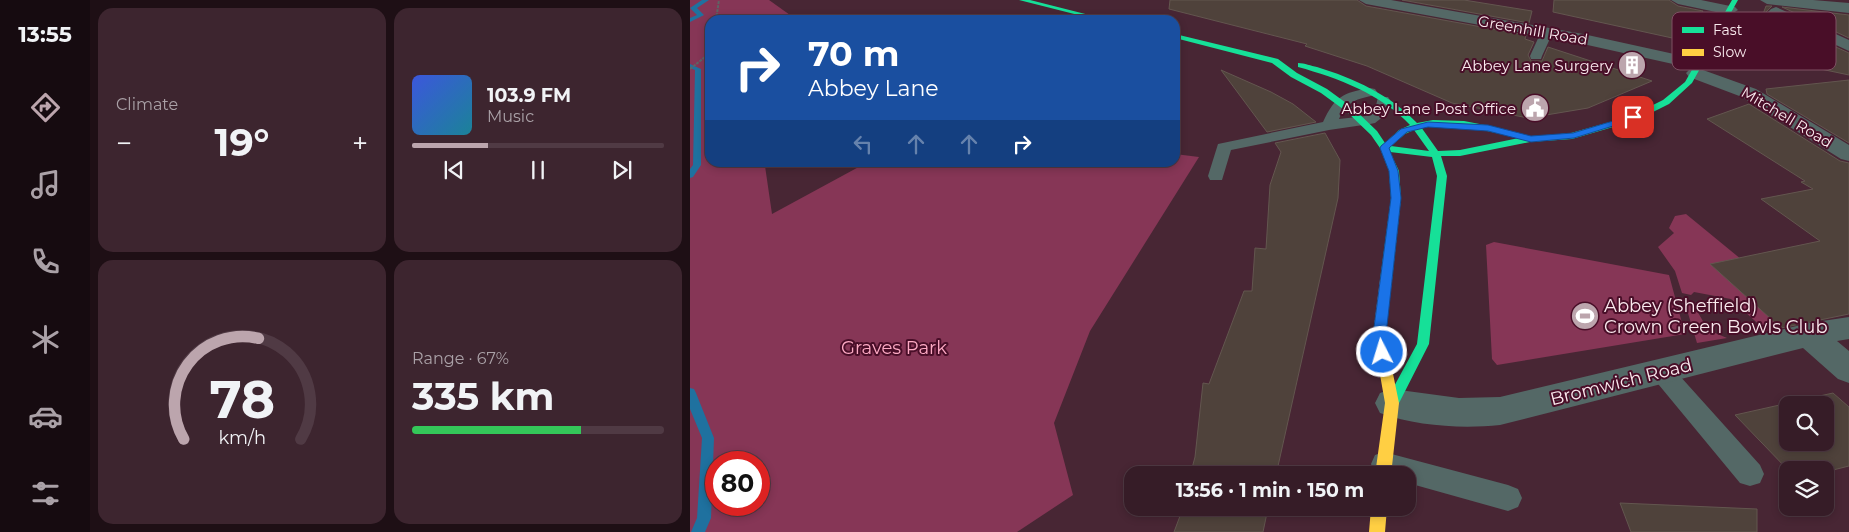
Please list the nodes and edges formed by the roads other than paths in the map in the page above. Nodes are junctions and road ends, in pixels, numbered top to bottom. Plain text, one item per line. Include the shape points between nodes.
1 (1022, 0) edge
2 (1366, 0) edge
3 (1678, 0) edge
4 (1733, 5) edge
5 (1772, 6) edge
6 (1849, 8) edge
7 (1784, 12) edge
8 (1085, 15) edge
9 (1547, 32) junction
10 (1180, 37) edge
11 (1836, 39) edge
12 (1849, 46) edge
13 (1536, 56) dead end
14 (1275, 61) junction
15 (1672, 63) edge
16 (1696, 70) edge
17 (1699, 70) edge
18 (1370, 92) junction
19 (1383, 100) junction
20 (1340, 102) junction
21 (1363, 122) junction
22 (1329, 125) junction
23 (1415, 126) junction
24 (1531, 139) junction
25 (1384, 148) junction
26 (1438, 154) junction
27 (1849, 154) edge
28 (1216, 176) dead end
29 (1849, 328) edge
30 (1809, 335) junction
31 (1849, 370) edge
32 (1662, 372) junction
33 (1392, 403) junction
34 (1384, 466) edge
35 (1750, 474) dead end
36 (1416, 477) edge
37 (1508, 498) dead end
38 (1378, 516) edge
39 (1377, 532) edge

1 - 8 main road
2 - 9 street, Greenhill Road
3 - 4 street
5 - 6 street
5 - 7 street
9 - 13 lane
9 - 15 street, Greenhill Road
10 - 14 main road
11 - 12 street
14 - 18 main road via 1313,67
14 - 20 main road
16 - 24 main road via 1685,88 1672,98 1633,117 1574,136
17 - 27 street, Mitchell Road via 1752,94
18 - 19 main road
18 - 20 lane via 1348,96
19 - 21 lane via 1378,117
19 - 23 main road
20 - 21 main road
20 - 22 lane
21 - 22 lane
21 - 25 main road
22 - 28 lane via 1224,147
23 - 24 main road via 1488,128
23 - 25 main road
23 - 26 main road
24 - 26 main road
25 - 26 main road via 1422,155
25 - 33 main road via 1394,171 1396,198 1380,335
26 - 33 main road via 1442,176 1423,344
29 - 30 street, Bromwich Road
30 - 31 street
30 - 32 street, Bromwich Road
32 - 33 street, Bromwich Road via 1480,414
32 - 35 lane
33 - 34 main road
36 - 37 lane
38 - 39 main road

